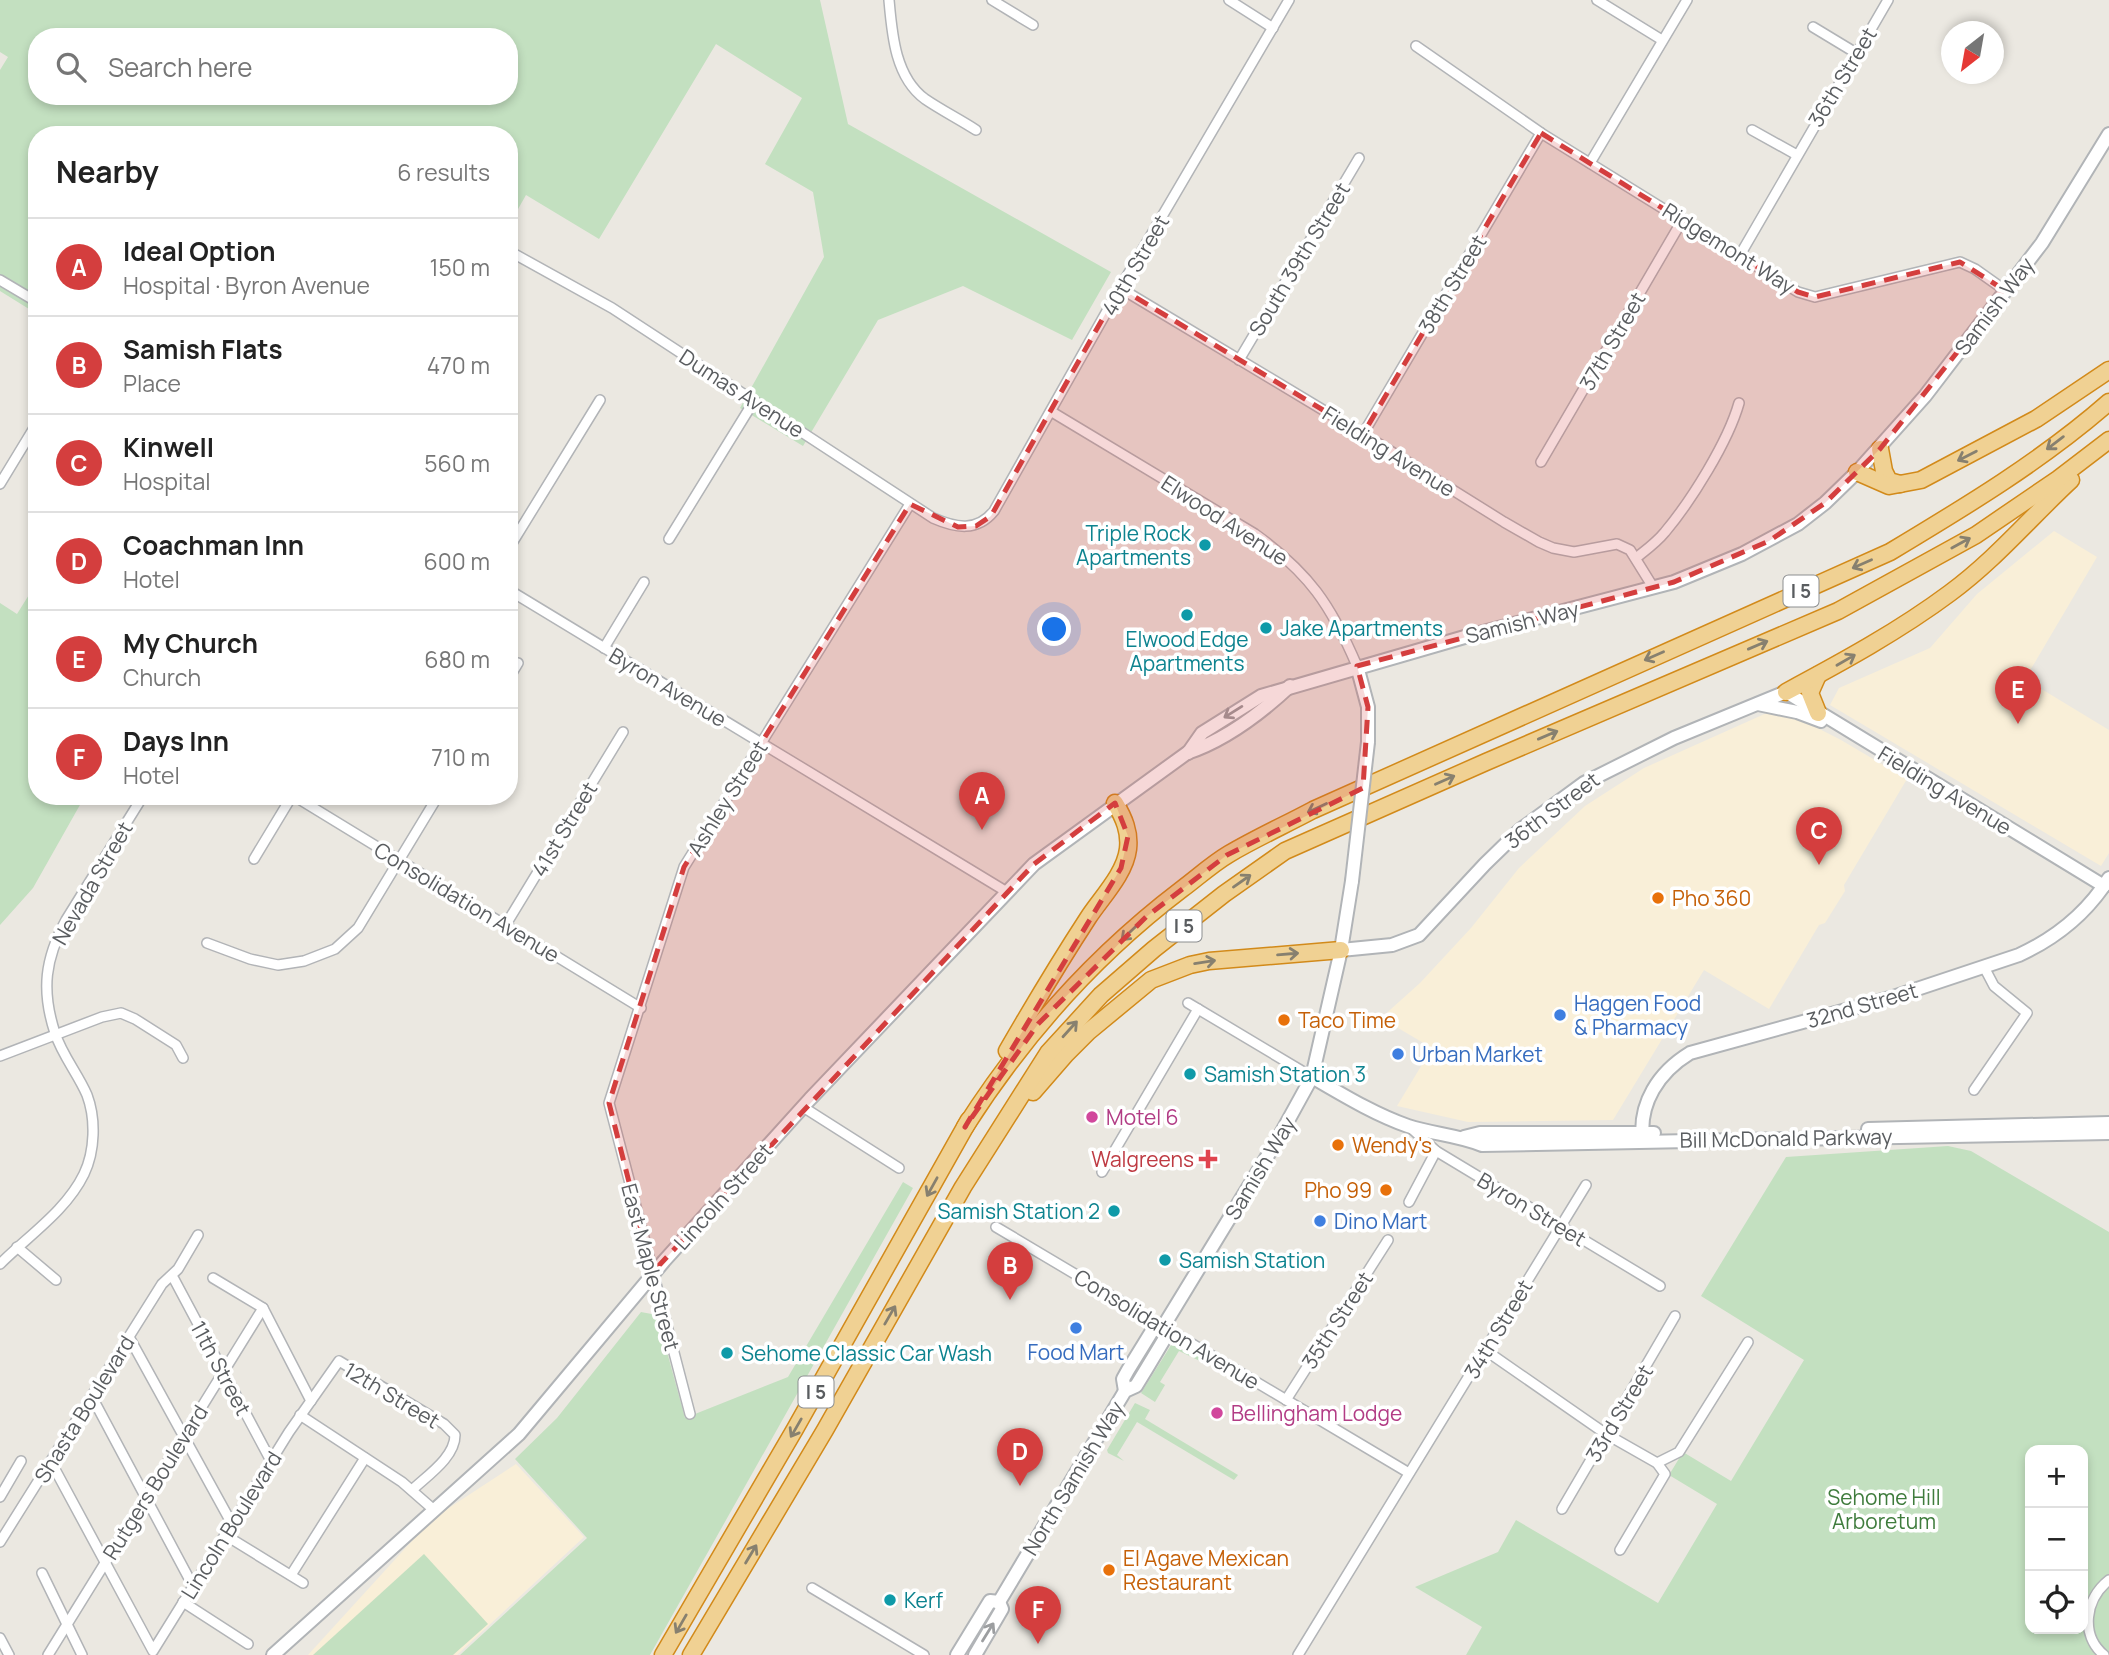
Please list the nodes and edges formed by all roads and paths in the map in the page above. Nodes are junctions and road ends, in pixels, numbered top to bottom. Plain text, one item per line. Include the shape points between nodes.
1 (889, 0) edge
2 (992, 0) edge
3 (1229, 0) edge
4 (1289, 0) edge
5 (1597, 0) edge
6 (1687, 0) edge
7 (1888, 0) edge
8 (1034, 25) dead end
9 (1813, 27) dead end
10 (1273, 28) junction
11 (1662, 40) junction
12 (1416, 46) dead end
13 (1856, 53) junction
14 (976, 130) dead end
15 (1752, 130) dead end
16 (1541, 133) junction
17 (2109, 134) edge
18 (1797, 155) junction
19 (1359, 158) dead end
20 (1590, 163) junction
21 (1683, 219) junction
22 (1740, 255) junction
23 (518, 256) edge
24 (0, 280) edge
25 (1120, 288) junction
26 (2006, 291) junction
27 (28, 297) edge
28 (1239, 360) junction
29 (2109, 370) edge
30 (600, 400) dead end
31 (754, 401) junction
32 (2109, 402) edge
33 (1739, 403) dead end
34 (1052, 412) junction
35 (1363, 434) junction
36 (28, 438) edge
37 (2109, 442) edge
38 (1880, 449) junction
39 (1541, 462) dead end
40 (1857, 472) junction
41 (0, 484) edge
42 (1900, 484) junction
43 (910, 504) junction
44 (976, 526) joint
45 (518, 533) edge
46 (669, 539) dead end
47 (1636, 558) junction
48 (644, 582) dead end
49 (1653, 587) junction
50 (518, 595) edge
51 (604, 648) junction
52 (1357, 666) junction
53 (1818, 675) junction
54 (1786, 692) junction
55 (1757, 704) junction
56 (1818, 713) junction
57 (1848, 731) junction
58 (623, 732) dead end
59 (761, 744) junction
60 (1115, 803) junction
61 (138, 805) edge
62 (287, 805) edge
63 (308, 805) edge
64 (433, 805) edge
65 (254, 859) dead end
66 (399, 861) junction
67 (2106, 882) edge
68 (1007, 892) junction
69 (505, 926) junction
70 (207, 943) dead end
71 (1341, 950) junction
72 (1984, 967) junction
73 (1188, 1003) dead end
74 (641, 1008) junction
75 (1198, 1009) junction
76 (55, 1034) junction
77 (0, 1056) edge
78 (183, 1058) dead end
79 (1312, 1077) junction
80 (1974, 1090) dead end
81 (803, 1107) junction
82 (612, 1121) joint
83 (2109, 1123) edge
84 (1409, 1126) junction
85 (965, 1127) junction
86 (2109, 1133) edge
87 (1643, 1137) junction
88 (1436, 1151) junction
89 (899, 1168) dead end
90 (1102, 1171) dead end
91 (1586, 1185) dead end
92 (963, 1187) junction
93 (1409, 1202) dead end
94 (1560, 1226) junction
95 (996, 1227) dead end
96 (198, 1235) dead end
97 (1388, 1240) dead end
98 (17, 1247) junction
99 (0, 1264) edge
100 (652, 1273) junction
101 (170, 1277) junction
102 (213, 1278) dead end
103 (56, 1280) dead end
104 (1660, 1286) dead end
105 (263, 1308) junction
106 (1675, 1316) dead end
107 (1163, 1327) junction
108 (129, 1337) junction
109 (1748, 1342) dead end
110 (1485, 1350) junction
111 (223, 1372) junction
112 (92, 1397) junction
113 (1286, 1400) junction
114 (311, 1401) junction
115 (690, 1414) dead end
116 (300, 1415) junction
117 (1606, 1434) junction
118 (184, 1436) junction
119 (365, 1458) junction
120 (21, 1461) dead end
121 (271, 1461) junction
122 (51, 1462) junction
123 (1657, 1463) junction
124 (1409, 1474) junction
125 (412, 1490) junction
126 (0, 1497) edge
127 (146, 1497) junction
128 (1562, 1508) dead end
129 (434, 1510) junction
130 (232, 1524) junction
131 (225, 1535) junction
132 (0, 1542) edge
133 (1620, 1550) dead end
134 (105, 1563) junction
135 (41, 1573) dead end
136 (291, 1575) junction
137 (2109, 1580) edge
138 (303, 1583) dead end
139 (193, 1586) junction
140 (812, 1588) dead end
141 (183, 1602) junction
142 (999, 1602) junction
143 (66, 1626) junction
144 (0, 1638) edge
145 (248, 1644) dead end
146 (9, 1655) edge
147 (48, 1655) edge
148 (82, 1655) edge
149 (273, 1655) edge
150 (663, 1655) edge
151 (691, 1655) edge
152 (924, 1655) edge
153 (957, 1655) edge
154 (975, 1655) edge
155 (1298, 1655) edge
156 (2104, 1655) edge

1 - 14 street via 900,67 910,83 923,98
2 - 8 street
3 - 10 street
4 - 10 street, 40th Street
5 - 11 street
6 - 11 street
7 - 13 street, 36th Street
9 - 13 street
10 - 25 street, 40th Street
11 - 20 street
12 - 16 street, Ridgemont Way
13 - 18 street, 36th Street
15 - 18 street
16 - 20 street, Ridgemont Way
16 - 35 street, 38th Street
17 - 26 main road, Samish Way via 2042,243
18 - 22 street, 36th Street
19 - 28 street, South 39th Street
20 - 21 street, Ridgemont Way
21 - 22 street, Ridgemont Way
21 - 39 street, 37th Street
22 - 26 street, Ridgemont Way via 1789,287 1815,297 1960,262
23 - 31 street, Dumas Avenue via 612,308
24 - 27 street
25 - 28 street, Fielding Avenue
25 - 34 street, 40th Street
26 - 38 main road, Samish Way
28 - 35 street, Fielding Avenue
29 -> 42 highway via 2003,438 1921,480
30 - 45 street
31 - 43 street, Dumas Avenue
31 - 46 street
32 -> 85 highway, I 5 via 2021,469 1890,552 1313,810 1227,855 1146,917 1081,979 1038,1024
33 - 47 street via 1734,422 1695,490 1664,533
34 - 44 street, 40th Street via 994,512
34 - 52 street, Elwood Avenue via 1280,552 1325,600
35 - 47 street, Fielding Avenue via 1553,548 1574,552 1617,544
36 - 41 street
53 -> 37 highway via 1951,593
92 -> 37 highway, I 5 via 1048,1053 1101,995 1224,894 1285,851 1838,611 1976,535
38 - 40 main road, Samish Way
38 - 42 highway via 1889,481
40 - 42 highway via 1889,486
40 - 49 main road, Samish Way via 1825,503 1769,541 1712,568
43 - 44 street, Dumas Avenue via 945,524
43 - 59 street, Ashley Street
47 - 49 street
48 - 51 street
49 - 52 main road, Samish Way
50 - 51 street, Byron Avenue
51 - 59 street, Byron Avenue
52 - 60 main road, Lincoln Street via 1261,696 1233,711 1202,733 1187,753
52 - 71 main road, Samish Way, bridge via 1367,707 1368,742
53 - 54 highway
53 - 56 highway via 1810,692
54 - 55 main road, 36th Street
54 - 56 main road, Fielding Avenue
55 - 57 main road via 1797,712
55 - 71 main road, 36th Street via 1674,738 1584,783 1520,830 1419,935 1392,945
56 - 57 main road, Fielding Avenue
57 - 67 main road, Fielding Avenue
58 - 69 street, 41st Street
59 - 68 street, Byron Avenue
59 - 74 street, Ashley Street via 684,867
60 - 68 main road, Lincoln Street via 1034,864
60 - 85 highway via 1128,836 1121,868 1033,1006
61 - 76 street, Nevada Street via 55,940 46,983
62 - 65 street
63 - 66 street, Consolidation Avenue
64 - 66 street
66 - 69 street, Consolidation Avenue
66 - 70 street via 358,928 321,955 278,965
67 - 72 main road, 32nd Street via 2091,903 2054,936
68 - 81 main road, Lincoln Street
69 - 74 street, Consolidation Avenue
71 - 79 main road, Samish Way
92 -> 71 highway via 1066,1054 1151,981 1209,961
72 - 80 street via 1994,986 2027,1013
72 - 87 main road, 32nd Street via 1859,1008 1690,1054 1672,1065 1654,1087 1643,1117
73 - 75 street, Bill McDonald Parkway
74 - 82 street, Ashley Street via 610,1103
75 - 79 street, Bill McDonald Parkway
75 - 90 street
76 - 77 street
76 - 78 street via 121,1013 176,1045
76 - 98 street, Nevada Street via 87,1096 93,1124 91,1148 85,1172 73,1192
79 - 84 main road, Bill McDonald Parkway via 1365,1108
79 - 107 main road, Samish Way
81 - 89 street
81 - 100 main road, Lincoln Street
82 - 100 street, East Maple Street
83 - 87 main road, Bill McDonald Parkway
84 - 87 main road, Bill McDonald Parkway via 1482,1145
84 - 88 street, Byron Street
85 -> 150 highway, I 5
86 - 87 main road, Bill McDonald Parkway
88 - 93 street
88 - 94 street, Byron Street
91 - 94 street, 34th Street
151 -> 92 highway, I 5
94 - 104 street, Byron Street
94 - 110 street, 34th Street
95 - 107 street, Consolidation Avenue
96 - 101 street, Shasta Boulevard
97 - 113 street, 35th Street
98 - 99 street, Nevada Street
98 - 103 street
100 - 115 street, East Maple Street
100 - 129 main road, Lincoln Street via 519,1434
101 - 108 street, Shasta Boulevard
101 - 111 street, 11th Street
102 - 105 street
105 - 111 street, Rutgers Boulevard
105 - 114 street
106 - 117 street, 33rd Street
107 - 113 street, Consolidation Avenue
107 - 142 main road, North Samish Way via 1152,1331 1128,1370 1123,1379 1125,1391
108 - 112 street, Shasta Boulevard
108 - 118 street
109 - 123 street via 1679,1452
110 - 117 street
110 - 124 street, 34th Street
111 - 118 street, Rutgers Boulevard
111 - 121 street, 11th Street
112 - 122 street, Shasta Boulevard
112 - 127 street
113 - 124 street, Consolidation Avenue
114 - 116 street, Lincoln Boulevard
114 - 125 street, 12th Street via 339,1361 444,1424 455,1435 455,1444
116 - 119 street
116 - 121 street, Lincoln Boulevard
117 - 123 street
117 - 128 street, 33rd Street
118 - 127 street, Rutgers Boulevard
118 - 130 street
119 - 125 street
119 - 136 street
120 - 126 street
121 - 130 street, Lincoln Boulevard
122 - 132 street, Shasta Boulevard
122 - 134 street
123 - 133 street via 1665,1474
124 - 155 street, 34th Street
125 - 129 street
127 - 134 street, Rutgers Boulevard
127 - 139 street
129 - 149 main road, Lincoln Street
130 - 131 street, Lincoln Boulevard
131 - 136 street
131 - 139 street, Lincoln Boulevard
134 - 141 street, Lincoln Boulevard via 153,1651
134 - 143 street, Rutgers Boulevard
135 - 143 street
136 - 138 street
137 - 156 street via 2090,1608 2088,1631 2093,1646
139 - 141 street, Lincoln Boulevard
140 - 152 street
141 - 145 street
142 - 153 main road, North Samish Way via 990,1601
154 -> 142 main road, North Samish Way via 1002,1609
143 - 147 street, Rutgers Boulevard
143 - 148 street
144 - 146 street

